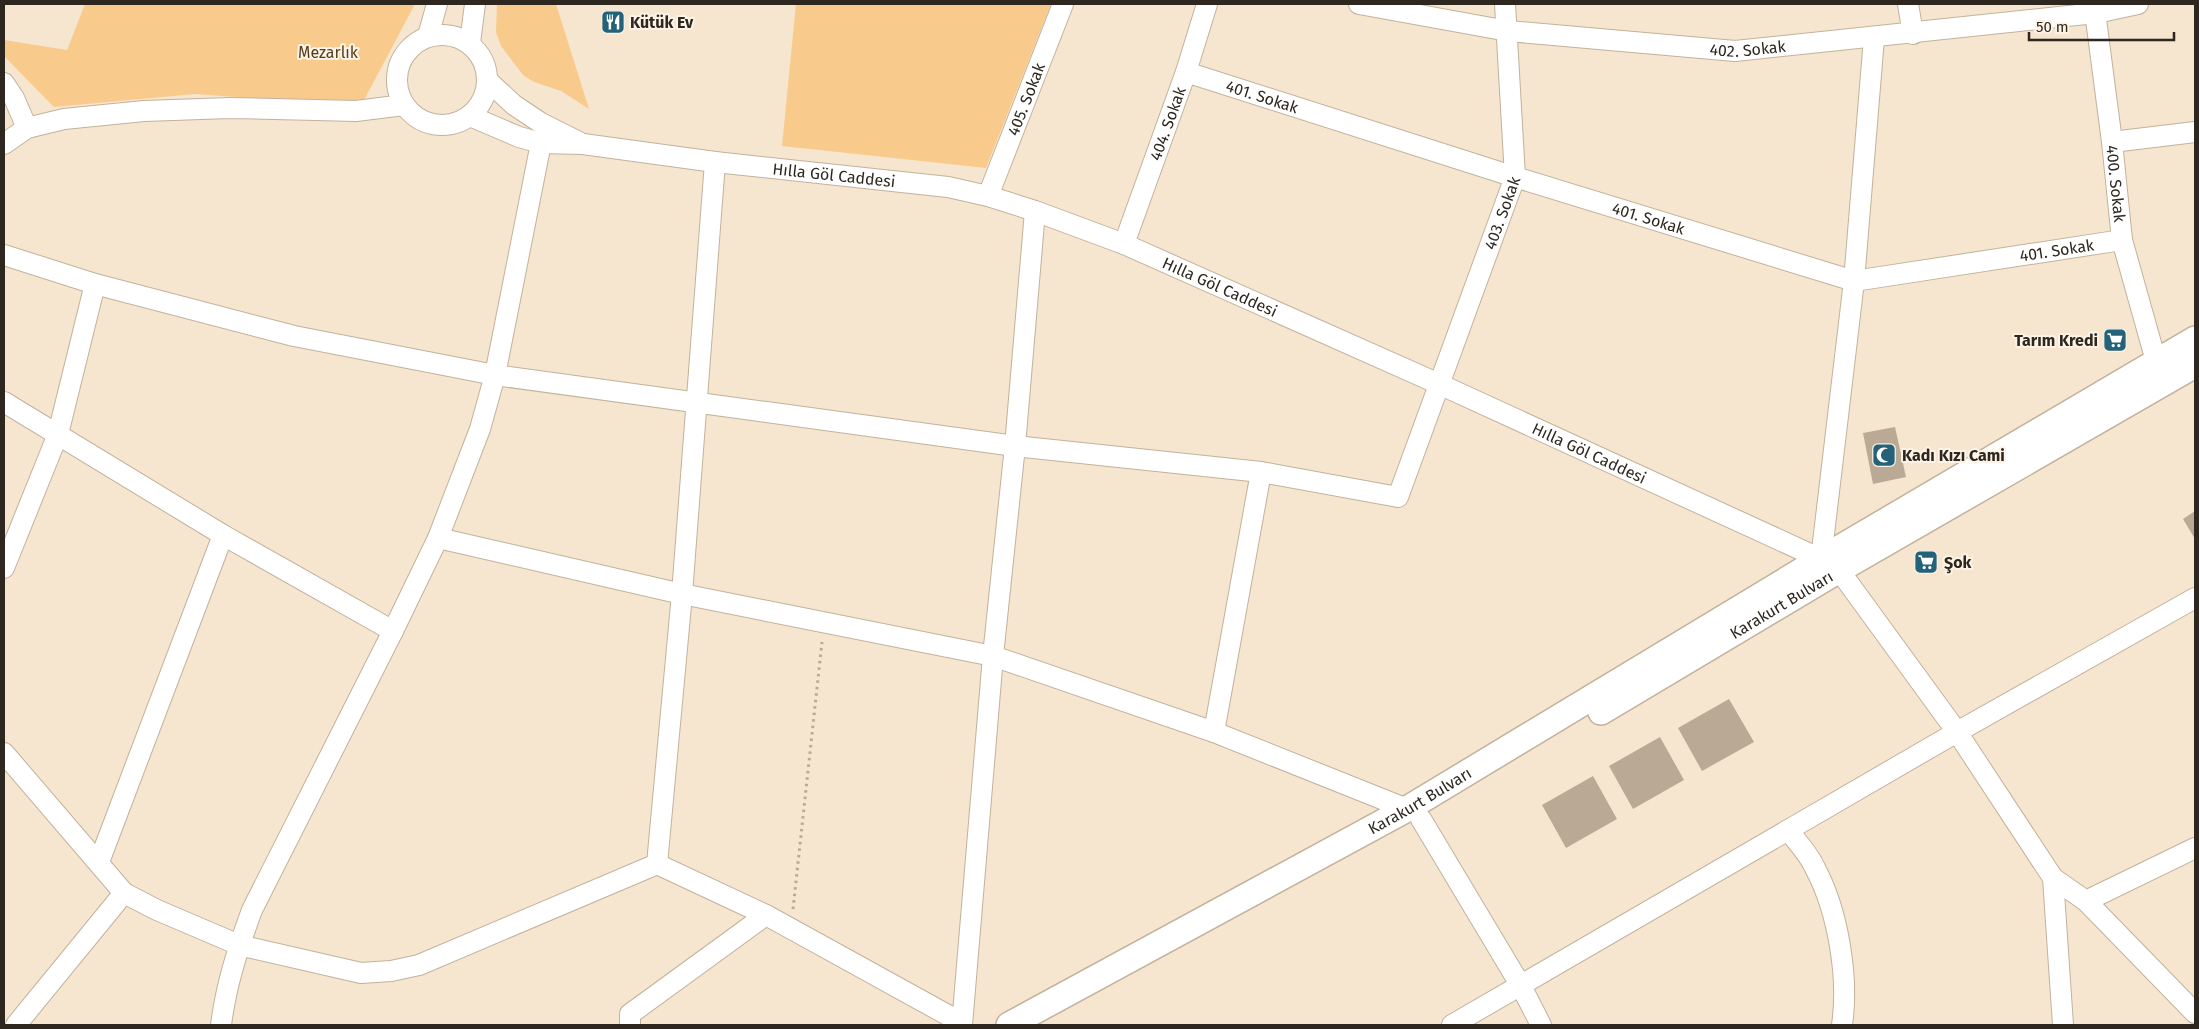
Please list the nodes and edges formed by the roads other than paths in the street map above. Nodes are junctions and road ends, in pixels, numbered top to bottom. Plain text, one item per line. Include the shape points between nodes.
1 (437, 4) edge
2 (475, 4) edge
3 (1063, 4) edge
4 (1207, 4) edge
5 (1359, 4) edge
6 (1505, 4) edge
7 (1908, 4) edge
8 (2138, 4) edge
9 (2095, 8) edge
10 (1508, 31) junction
11 (1913, 34) junction
12 (428, 36) junction
13 (1874, 38) junction
14 (470, 43) junction
15 (1186, 72) junction
16 (488, 81) junction
17 (4, 83) edge
18 (404, 105) junction
19 (470, 116) junction
20 (27, 128) junction
21 (2195, 132) edge
22 (2112, 142) junction
23 (542, 143) junction
24 (4, 144) edge
25 (583, 144) junction
26 (715, 162) junction
27 (1515, 177) junction
28 (988, 196) junction
29 (1035, 211) junction
30 (2122, 240) junction
31 (1124, 244) junction
32 (4, 255) edge
33 (1854, 280) junction
34 (96, 284) junction
35 (2195, 339) edge
36 (2156, 361) junction
37 (2195, 365) edge
38 (495, 375) junction
39 (1439, 384) junction
40 (4, 402) edge
41 (697, 402) junction
42 (58, 434) junction
43 (1015, 446) junction
44 (1260, 472) junction
45 (223, 535) junction
46 (438, 538) junction
47 (1830, 565) junction
48 (4, 568) edge
49 (682, 594) junction
50 (2195, 598) edge
51 (394, 631) junction
52 (993, 656) junction
53 (1214, 732) junction
54 (1956, 732) junction
55 (4, 753) edge
56 (1414, 814) junction
57 (1788, 830) junction
58 (2195, 848) edge
59 (99, 862) junction
60 (657, 864) junction
61 (2054, 878) junction
62 (124, 893) junction
63 (2086, 901) junction
64 (766, 915) junction
65 (239, 945) junction
66 (1520, 986) junction
67 (2195, 1013) edge
68 (962, 1024) edge
69 (16, 1025) edge
70 (221, 1025) edge
71 (630, 1025) edge
72 (1009, 1025) edge
73 (1045, 1025) edge
74 (1452, 1025) edge
75 (1541, 1025) edge
76 (1842, 1025) edge
77 (2063, 1025) edge

1 - 12 street
2 - 14 street
3 - 28 street, 405. Sokak
4 - 15 street, 404. Sokak
5 - 10 street, 402. Sokak
6 - 10 street, 403. Sokak
7 - 11 street
8 - 9 street, 402. Sokak
9 - 11 street, 402. Sokak
9 - 22 street, 400. Sokak
10 - 13 street, 402. Sokak via 1735,51
10 - 27 street, 403. Sokak
11 - 13 street, 402. Sokak
12 - 14 street via 450,35
12 - 18 street via 411,48 399,65 398,92
13 - 33 street
14 - 16 street via 480,54
15 - 27 street, 401. Sokak
15 - 31 street, 404. Sokak
16 - 19 street via 485,95
16 - 25 street via 514,105
17 - 20 street
18 - 19 street via 414,116 428,123 456,123
18 - 20 street via 356,111 230,108 144,111 64,119
19 - 23 street
20 - 24 street
21 - 22 street
22 - 30 street, 400. Sokak
23 - 25 street
23 - 38 street
25 - 26 street, Hılla Göl Caddesi
26 - 28 street, Hılla Göl Caddesi via 910,182
26 - 41 street
27 - 33 street, 401. Sokak
27 - 39 street, 403. Sokak
28 - 29 street, Hılla Göl Caddesi
29 - 31 street, Hılla Göl Caddesi
29 - 43 street
30 - 33 street, 401. Sokak
30 - 36 street, 400. Sokak
31 - 39 street, Hılla Göl Caddesi
32 - 34 street
33 - 47 street
34 - 38 street via 294,336
34 - 42 street
35 - 36 main road
36 - 47 main road
37 - 47 main road
38 - 41 street
38 - 46 street via 480,429
39 - 44 street, 403. Sokak via 1398,497
39 - 47 street, Hılla Göl Caddesi
40 - 42 street
41 - 43 street
41 - 49 street
42 - 45 street
42 - 48 street
43 - 44 street
43 - 52 street
44 - 53 street
45 - 51 street
45 - 59 street
46 - 49 street
46 - 51 street
47 - 54 street
47 - 56 main road, Karakurt Bulvarı
49 - 52 street
49 - 60 street
50 - 54 street
51 - 65 street via 252,910
52 - 53 street
52 - 68 street
53 - 56 street
54 - 57 street
54 - 61 street
55 - 59 street
56 - 66 street
56 - 72 main road, Karakurt Bulvarı
56 - 73 main road, Karakurt Bulvarı
57 - 66 street
57 - 76 street via 1815,867 1831,908 1841,956
58 - 63 street
59 - 62 street
60 - 64 street
60 - 65 street via 410,967 361,973
61 - 63 street
61 - 77 street
62 - 65 street
62 - 69 street
63 - 67 street
64 - 68 street
64 - 71 street via 630,1014
65 - 70 street
66 - 74 street
66 - 75 street

